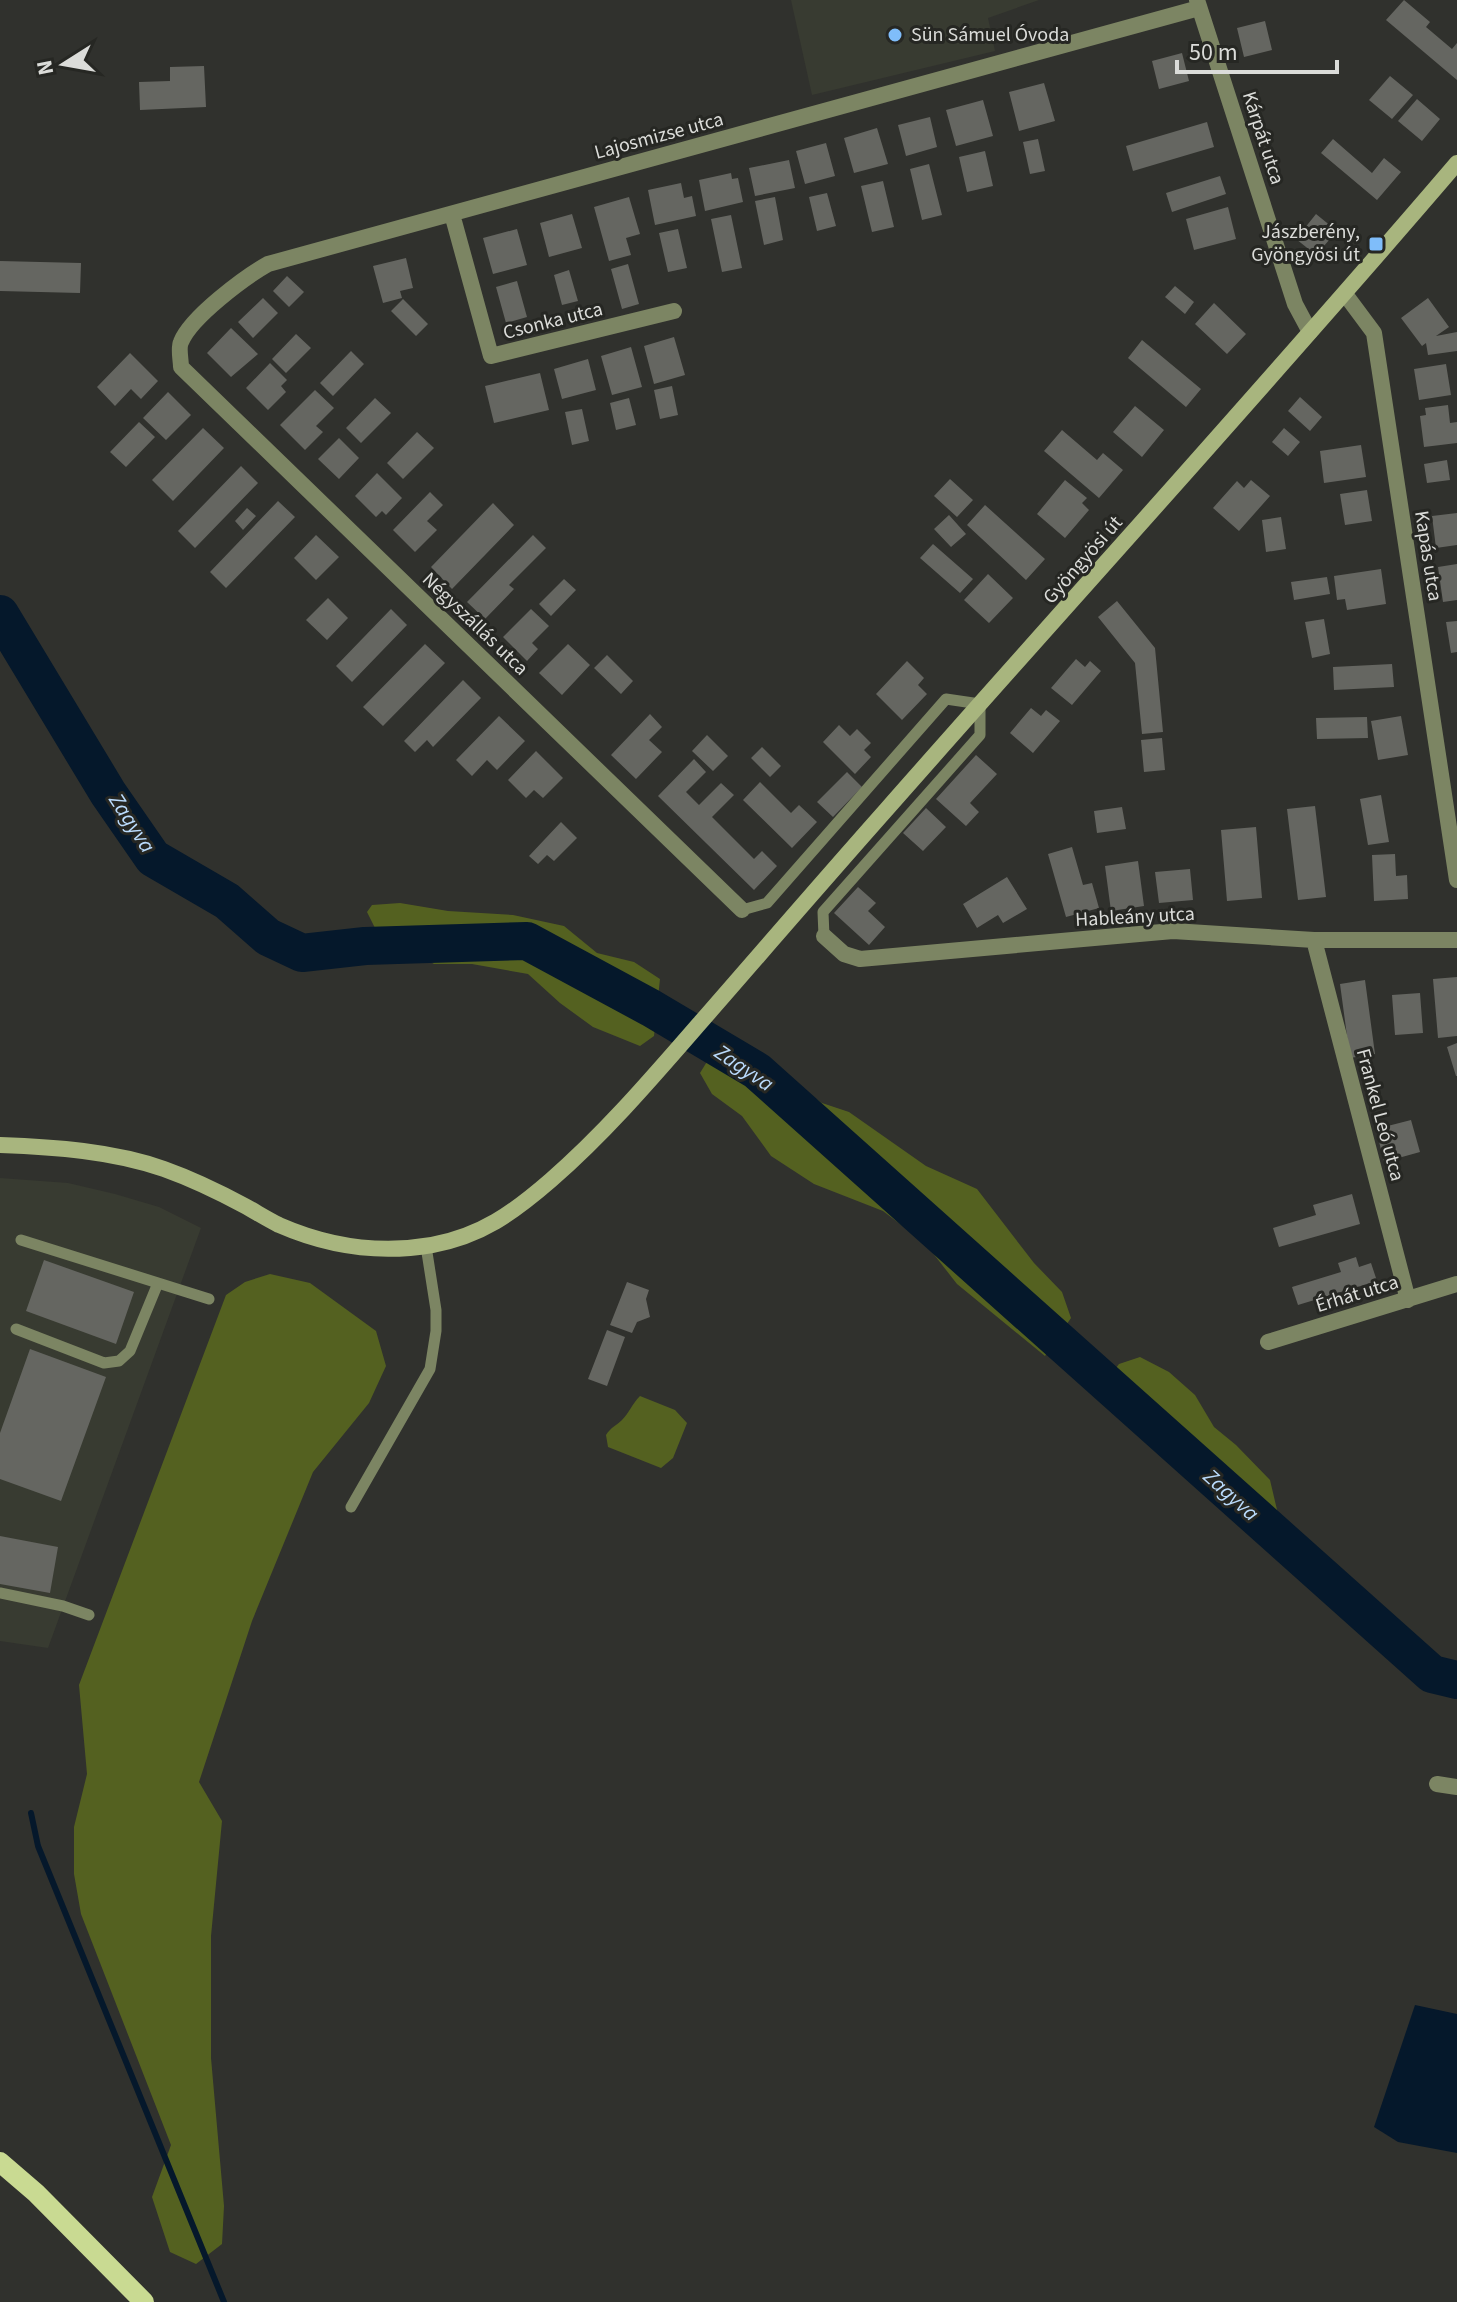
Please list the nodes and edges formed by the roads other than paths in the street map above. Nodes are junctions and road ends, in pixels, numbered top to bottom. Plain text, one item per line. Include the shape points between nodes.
1 (1198, 4) edge
2 (1457, 163) edge
3 (452, 214) junction
4 (1345, 294) junction
5 (674, 311) dead end
6 (1310, 332) junction
7 (181, 367) joint
8 (980, 704) junction
9 (1457, 880) edge
10 (742, 910) joint
11 (824, 936) joint
12 (1314, 940) junction
13 (1457, 940) edge
14 (0, 1145) edge
15 (21, 1240) dead end
16 (426, 1246) junction
17 (158, 1283) junction
18 (1457, 1284) edge
19 (209, 1299) dead end
20 (1408, 1300) junction
21 (16, 1329) dead end
22 (1268, 1342) dead end
23 (351, 1507) dead end
24 (0, 1593) edge
25 (89, 1615) dead end
26 (1437, 1784) dead end
27 (1457, 1787) edge
28 (0, 2162) edge
29 (144, 2302) edge

1 - 3 street, Lajosmizse utca
1 - 6 street, Kárpát utca via 1295,304
2 - 4 street, Gyöngyösi út
3 - 5 street, Csonka utca via 491,356
3 - 7 street, Lajosmizse utca via 268,264 196,322 180,343
4 - 6 street, Gyöngyösi út
4 - 9 street, Kapás utca via 1374,333
6 - 8 street, Gyöngyösi út
7 - 10 street, Négyszállás utca
8 - 10 lane via 946,699 767,903
8 - 11 lane via 980,735 823,912
8 - 16 street, Gyöngyösi út via 639,1093 553,1178 499,1221 466,1238
11 - 12 street, Hableány utca via 844,954 860,959 1173,931
12 - 13 street, Hableány utca
12 - 20 street, Frankel Leó utca
14 - 16 street, Gyöngyösi út via 105,1154 159,1167 312,1237 389,1249
15 - 17 lane
16 - 23 lane via 436,1310 430,1369
17 - 19 lane
17 - 21 lane via 130,1351 119,1361 104,1363
18 - 20 street, Érhát utca
20 - 22 street, Érhát utca
24 - 25 lane
26 - 27 street
28 - 29 main road

